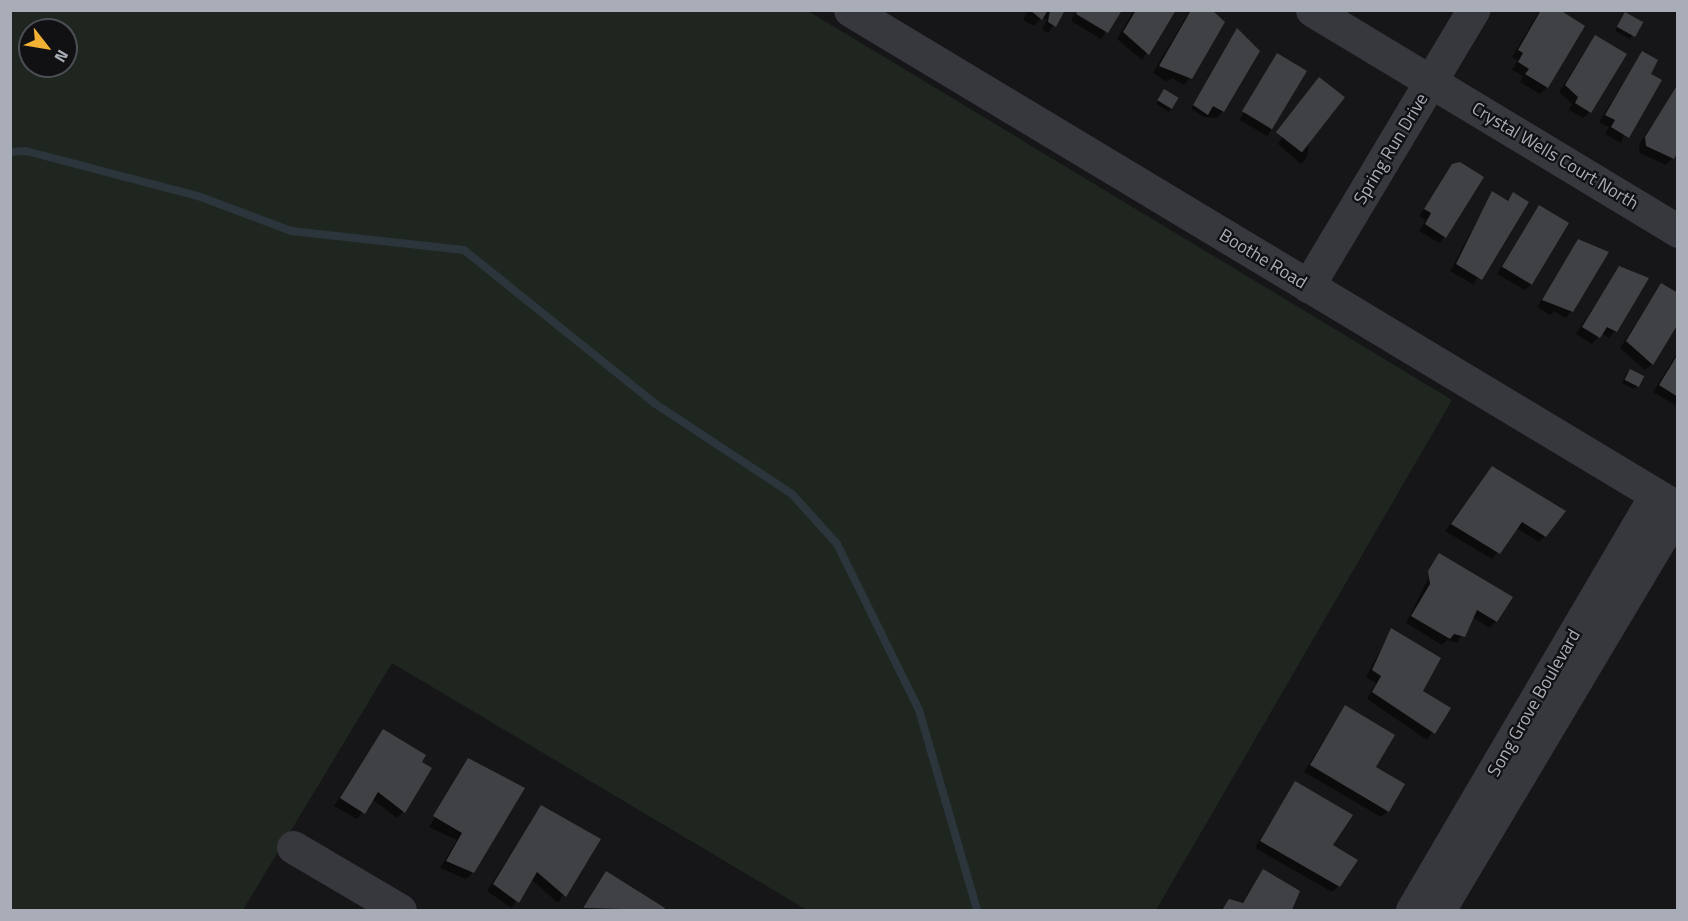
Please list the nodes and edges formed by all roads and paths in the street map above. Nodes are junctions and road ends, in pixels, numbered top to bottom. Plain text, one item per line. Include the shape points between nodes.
1 (850, 10) edge
2 (1312, 10) edge
3 (1473, 10) edge
4 (1432, 81) junction
5 (1677, 231) edge
6 (1308, 286) junction
7 (1670, 504) edge
8 (293, 847) dead end
9 (400, 910) edge
10 (1412, 910) edge
11 (1439, 910) edge

1 - 6 street, Boothe Road
2 - 4 street, Crystal Wells Court North
3 - 4 street, Spring Run Drive
4 - 5 street, Crystal Wells Court North
4 - 6 street, Spring Run Drive
6 - 7 street, Boothe Road
7 - 10 street, Song Grove Boulevard
7 - 11 street, Song Grove Boulevard
8 - 9 street

